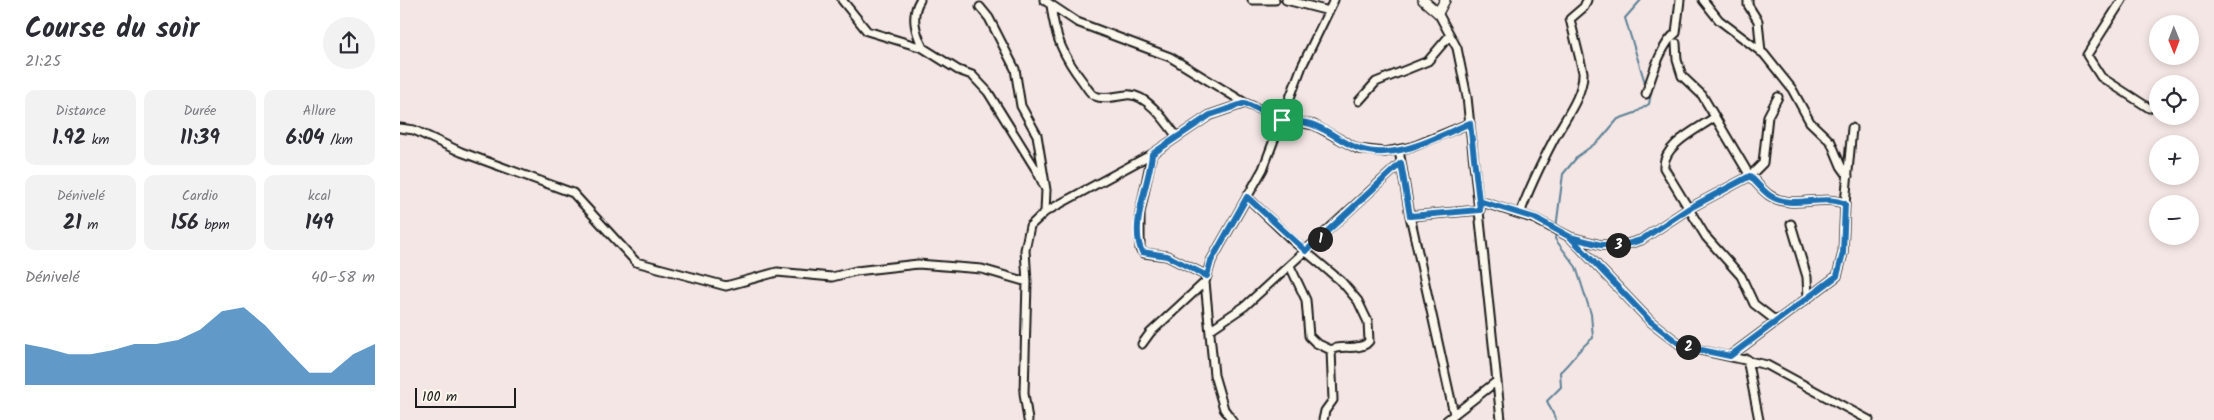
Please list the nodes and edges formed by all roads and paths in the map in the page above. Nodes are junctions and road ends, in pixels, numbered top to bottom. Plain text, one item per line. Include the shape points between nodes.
1 (842, 0) edge
2 (920, 0) edge
3 (1044, 0) edge
4 (1252, 0) edge
5 (1275, 0) edge
6 (1286, 0) edge
7 (1334, 0) edge
8 (1423, 0) edge
9 (1445, 0) edge
10 (1587, 0) edge
11 (1680, 0) edge
12 (1748, 0) edge
13 (2122, 0) edge
14 (1704, 1) edge
15 (1051, 5) junction
16 (980, 7) dead end
17 (1329, 11) junction
18 (1438, 13) junction
19 (1450, 35) junction
20 (1676, 43) dead end
21 (923, 48) junction
22 (1762, 52) junction
23 (1646, 94) dead end
24 (1778, 97) dead end
25 (1359, 101) dead end
26 (1245, 103) junction
27 (2149, 108) dead end
28 (1715, 117) junction
29 (1282, 120) junction
30 (1470, 123) junction
31 (400, 128) edge
32 (1852, 128) dead end
33 (1177, 137) junction
34 (1399, 150) junction
35 (1152, 154) junction
36 (1401, 163) junction
37 (1750, 176) junction
38 (1848, 176) junction
39 (1046, 190) junction
40 (1247, 197) junction
41 (1479, 201) junction
42 (1845, 204) junction
43 (1688, 209) junction
44 (1480, 210) junction
45 (1046, 212) junction
46 (1520, 214) junction
47 (1410, 216) junction
48 (1791, 224) dead end
49 (1570, 237) junction
50 (1306, 251) junction
51 (1290, 266) junction
52 (1206, 279) junction
53 (1027, 282) junction
54 (1808, 298) junction
55 (1776, 321) junction
56 (1211, 329) junction
57 (1142, 344) dead end
58 (1331, 350) junction
59 (1730, 356) junction
60 (1747, 359) junction
61 (1497, 381) junction
62 (1454, 414) junction
63 (1028, 420) edge
64 (1232, 420) edge
65 (1324, 420) edge
66 (1447, 420) edge
67 (1501, 420) edge
68 (1760, 420) edge
69 (1869, 420) edge

1 - 21 street via 866,31
2 - 21 street via 915,7 914,20
3 - 15 street
4 - 5 street
6 - 17 street
7 - 17 street
8 - 18 main road
9 - 18 main road
10 - 46 street via 1570,19 1583,72 1582,81
11 - 23 street via 1676,33 1668,38
12 - 22 street via 1758,21
13 - 27 street via 2087,55 2101,78
14 - 22 street via 1719,20
15 - 26 street via 1076,22 1170,57
15 - 33 street via 1058,42 1092,94 1104,97 1133,95 1159,112
16 - 39 street via 1015,69 1022,106 1037,135
17 - 29 street via 1302,66
18 - 19 street
19 - 25 street via 1428,61 1376,82
19 - 30 street via 1457,48
20 - 28 street via 1682,76 1702,95
21 - 39 street via 972,75 988,92
22 - 38 street via 1792,90 1810,122 1831,142
24 - 37 street via 1768,116 1763,163
26 - 29 street
26 - 33 street via 1210,115
28 - 37 street
28 - 43 street via 1679,142 1664,160 1669,179
29 - 34 street via 1314,125 1358,149 1371,152
29 - 40 street via 1263,169
30 - 34 street
30 - 41 street
31 - 53 street via 414,130 461,152 573,193 636,262 726,286 778,272 832,277 918,264 982,269
32 - 38 street
33 - 35 street
34 - 36 street
35 - 45 street
35 - 52 street via 1140,213 1140,249 1144,253 1167,256
36 - 47 street
36 - 50 street
37 - 42 street via 1769,195 1780,200 1836,200
37 - 43 street
38 - 42 street
39 - 45 street
40 - 50 street
40 - 52 street via 1211,261
41 - 44 street
41 - 46 street
42 - 54 street via 1843,253 1837,276
43 - 49 street via 1641,240 1624,245 1601,245
43 - 55 street via 1706,237 1741,276 1754,304
44 - 47 street
44 - 61 street
45 - 53 street via 1030,226 1025,250
46 - 49 street via 1535,218
47 - 62 street
48 - 54 street via 1807,277
49 - 59 street via 1650,321 1682,346
50 - 51 street
50 - 58 street via 1342,282 1362,306 1368,322 1366,344
51 - 56 street via 1245,306
51 - 58 street via 1306,300 1309,336
52 - 56 street
52 - 57 street
53 - 63 street via 1024,393
54 - 55 street
55 - 59 street
56 - 64 street via 1214,375 1224,408
58 - 65 street via 1333,400 1325,411
59 - 60 street
60 - 68 street
60 - 69 street via 1767,365
61 - 62 street
61 - 67 street
62 - 66 street

